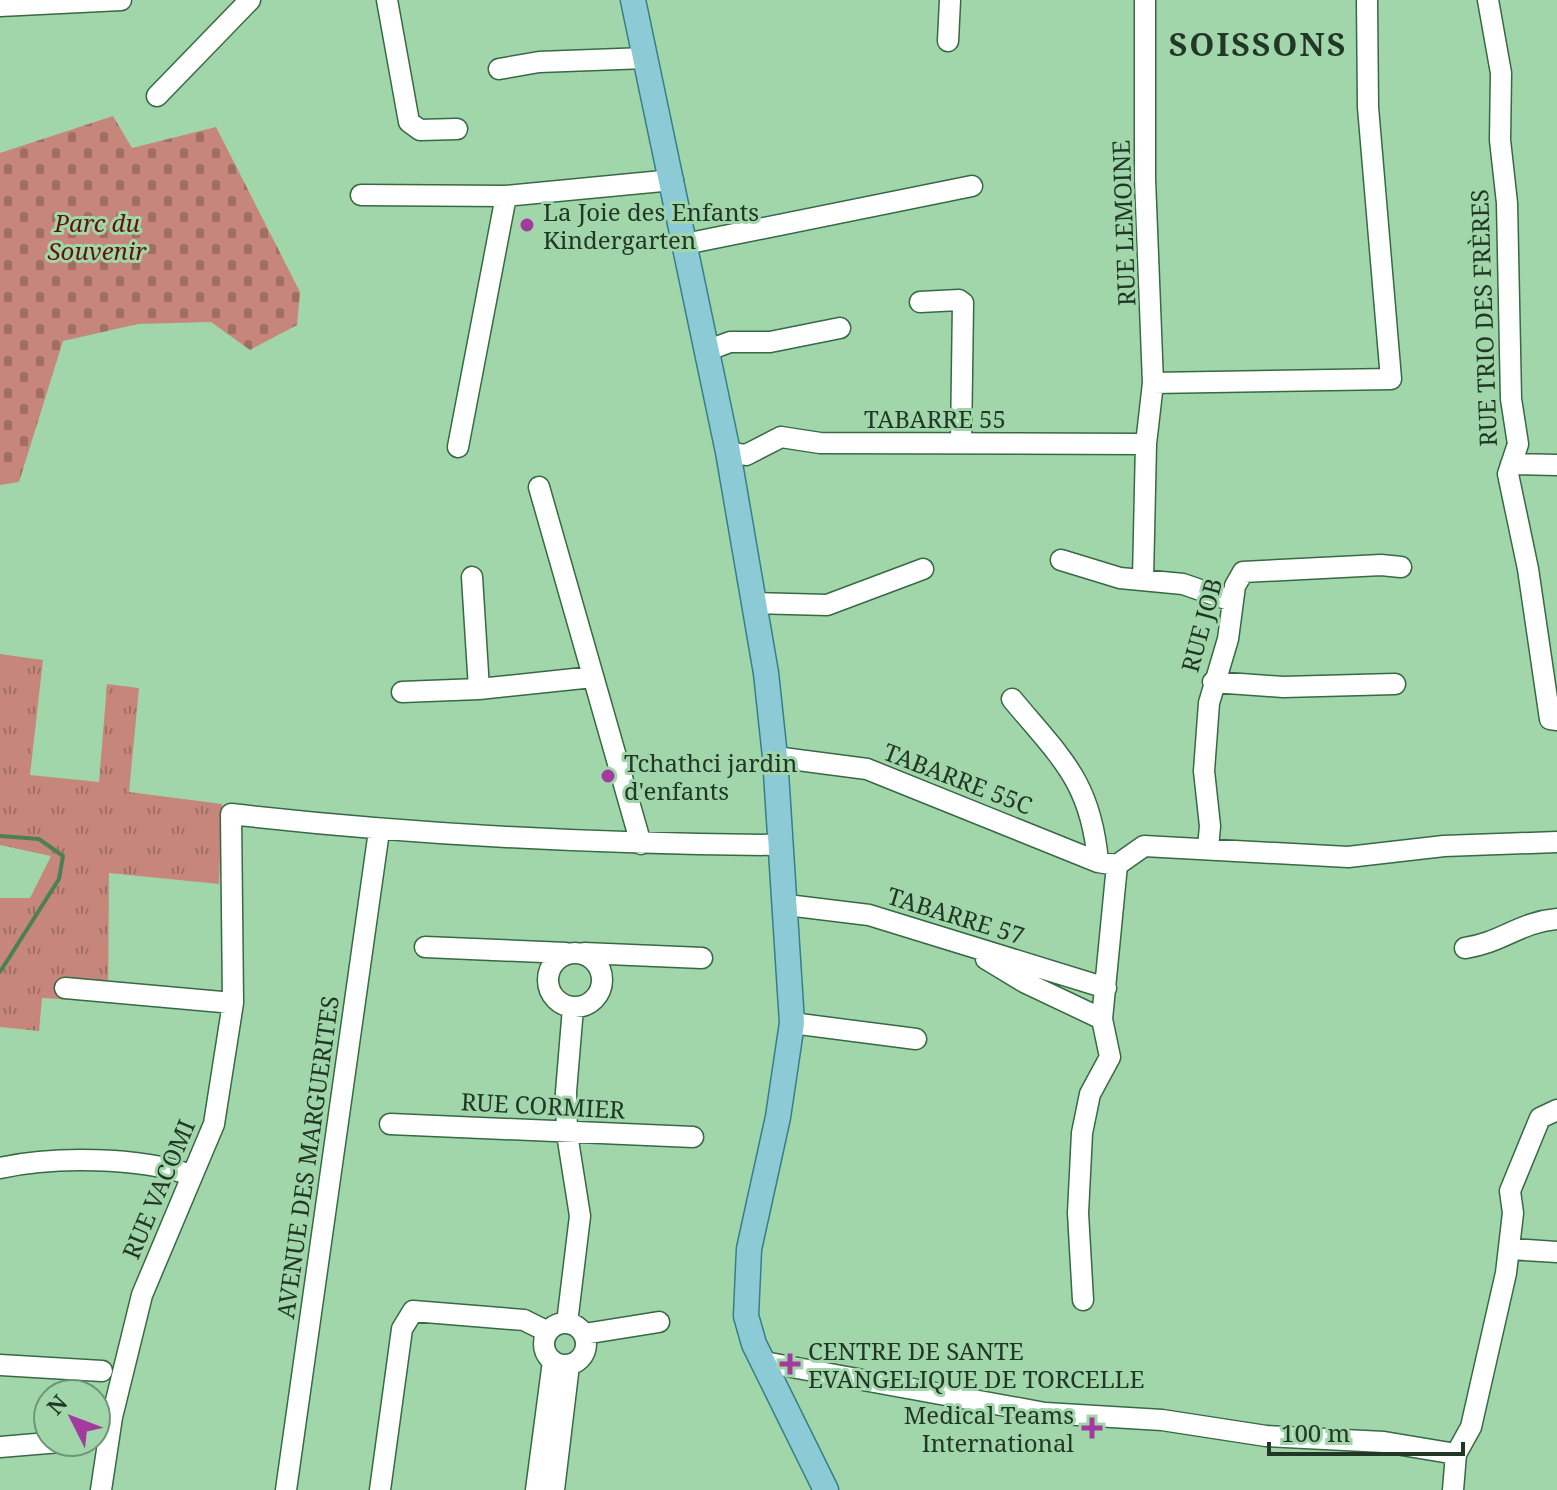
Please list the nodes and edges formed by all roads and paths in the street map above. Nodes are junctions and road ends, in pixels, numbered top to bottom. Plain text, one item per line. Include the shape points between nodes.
1 (121, 0) edge
2 (250, 0) edge
3 (387, 0) edge
4 (633, 0) edge
5 (950, 0) edge
6 (1145, 0) edge
7 (1367, 0) edge
8 (1488, 0) edge
9 (0, 6) edge
10 (948, 41) dead end
11 (646, 58) junction
12 (499, 69) dead end
13 (157, 96) dead end
14 (457, 129) dead end
15 (673, 180) junction
16 (972, 186) dead end
17 (361, 195) dead end
18 (506, 196) junction
19 (685, 244) junction
20 (920, 302) dead end
21 (840, 328) dead end
22 (706, 351) junction
23 (1153, 383) junction
24 (961, 442) junction
25 (1146, 444) junction
26 (458, 447) dead end
27 (728, 452) junction
28 (1511, 464) junction
29 (1557, 465) edge
30 (539, 487) dead end
31 (1061, 560) dead end
32 (1401, 567) dead end
33 (923, 569) dead end
34 (472, 577) dead end
35 (1143, 579) junction
36 (1232, 601) junction
37 (753, 603) junction
38 (593, 677) junction
39 (1213, 682) junction
40 (1395, 684) dead end
41 (479, 689) junction
42 (402, 692) dead end
43 (1012, 699) dead end
44 (1557, 720) edge
45 (775, 757) junction
46 (379, 831) junction
47 (1557, 842) edge
48 (641, 844) junction
49 (782, 845) junction
50 (1208, 848) junction
51 (1108, 864) junction
52 (787, 905) junction
53 (1557, 919) edge
54 (966, 946) junction
55 (425, 947) dead end
56 (1465, 948) dead end
57 (535, 951) junction
58 (575, 953) junction
59 (617, 955) junction
60 (702, 958) dead end
61 (548, 975) junction
62 (602, 979) junction
63 (65, 988) dead end
64 (1106, 988) junction
65 (233, 1003) junction
66 (573, 1008) junction
67 (1102, 1019) junction
68 (792, 1023) junction
69 (916, 1039) dead end
70 (1557, 1110) edge
71 (390, 1124) dead end
72 (567, 1134) junction
73 (693, 1137) dead end
74 (0, 1168) edge
75 (191, 1175) junction
76 (1510, 1249) junction
77 (1557, 1252) edge
78 (1083, 1300) dead end
79 (659, 1322) dead end
80 (566, 1330) junction
81 (764, 1362) junction
82 (561, 1363) junction
83 (0, 1365) edge
84 (102, 1371) dead end
85 (112, 1402) edge
86 (32, 1444) edge
87 (0, 1447) edge
88 (1456, 1454) junction
89 (102, 1458) edge
90 (101, 1490) edge
91 (286, 1490) edge
92 (380, 1490) edge
93 (536, 1490) edge
94 (554, 1490) edge
95 (826, 1490) edge
96 (1453, 1490) edge

1 - 9 street
2 - 13 street
3 - 14 street via 409,122 420,130
4 - 11 main road
5 - 10 street
6 - 23 street, RUE LEMOINE
7 - 23 street via 1368,107 1391,379
8 - 28 street, RUE TRIO DES FRÈRES via 1501,73 1511,399 1518,444
11 - 12 street
11 - 15 main road
15 - 18 street
15 - 19 main road
16 - 19 street
17 - 18 street
18 - 26 street
19 - 22 main road
20 - 24 street via 963,303
21 - 22 street via 770,342 730,342
22 - 27 main road
23 - 25 street, RUE LEMOINE
24 - 25 street, TABARRE 55
24 - 27 street, TABARRE 55 via 820,443 781,437 746,455
25 - 35 street, RUE LEMOINE
27 - 37 main road
28 - 29 street
28 - 44 street, RUE TRIO DES FRÈRES via 1508,474 1533,596 1550,719
30 - 38 street
31 - 35 street via 1120,578
32 - 36 street, RUE JOB via 1243,572
33 - 37 street via 827,605
34 - 41 street
35 - 36 street via 1183,584
36 - 39 street, RUE JOB via 1228,639
37 - 45 main road
38 - 41 street
38 - 48 street
39 - 40 street via 1283,687
39 - 50 street, RUE JOB via 1204,771
41 - 42 street
43 - 51 street via 1066,760
45 - 49 main road
45 - 51 street, TABARRE 55C via 867,769
46 - 48 street
46 - 65 street, RUE VACOMI via 231,814
46 - 91 street, AVENUE DES MARGUERITES
47 - 50 street via 1444,846 1348,857
48 - 49 street
49 - 52 main road
50 - 51 street via 1144,846
51 - 64 street
52 - 54 street, TABARRE 57 via 869,915
52 - 68 main road
53 - 56 street via 1521,925 1498,941
54 - 64 street, TABARRE 57
54 - 67 street via 1024,982
55 - 57 street
57 - 58 street
57 - 61 street
58 - 59 street
58 - 61 street
58 - 62 street via 596,965
59 - 60 street
59 - 62 street
61 - 66 street via 553,997
62 - 66 street via 594,1000
63 - 65 street
64 - 67 street
65 - 75 street, RUE VACOMI via 214,1124
66 - 72 street
67 - 78 street via 1110,1057 1090,1094 1078,1173
68 - 69 street
68 - 81 main road via 746,1281 746,1316
70 - 76 street via 1540,1118 1510,1191
71 - 72 street, RUE CORMIER
72 - 73 street, RUE CORMIER
72 - 80 street via 580,1216
74 - 75 street via 130,1161
75 - 85 street, RUE VACOMI via 142,1295
76 - 77 street
76 - 88 street via 1471,1427
79 - 80 street
80 - 82 street via 544,1348
80 - 82 street via 584,1351
80 - 92 street via 524,1320 413,1311 402,1329
81 - 88 street via 1045,1413 1162,1420 1266,1436 1384,1442
81 - 95 main road
82 - 93 street
82 - 94 street
83 - 84 street
86 - 87 street
88 - 96 street
89 - 90 street, RUE VACOMI

